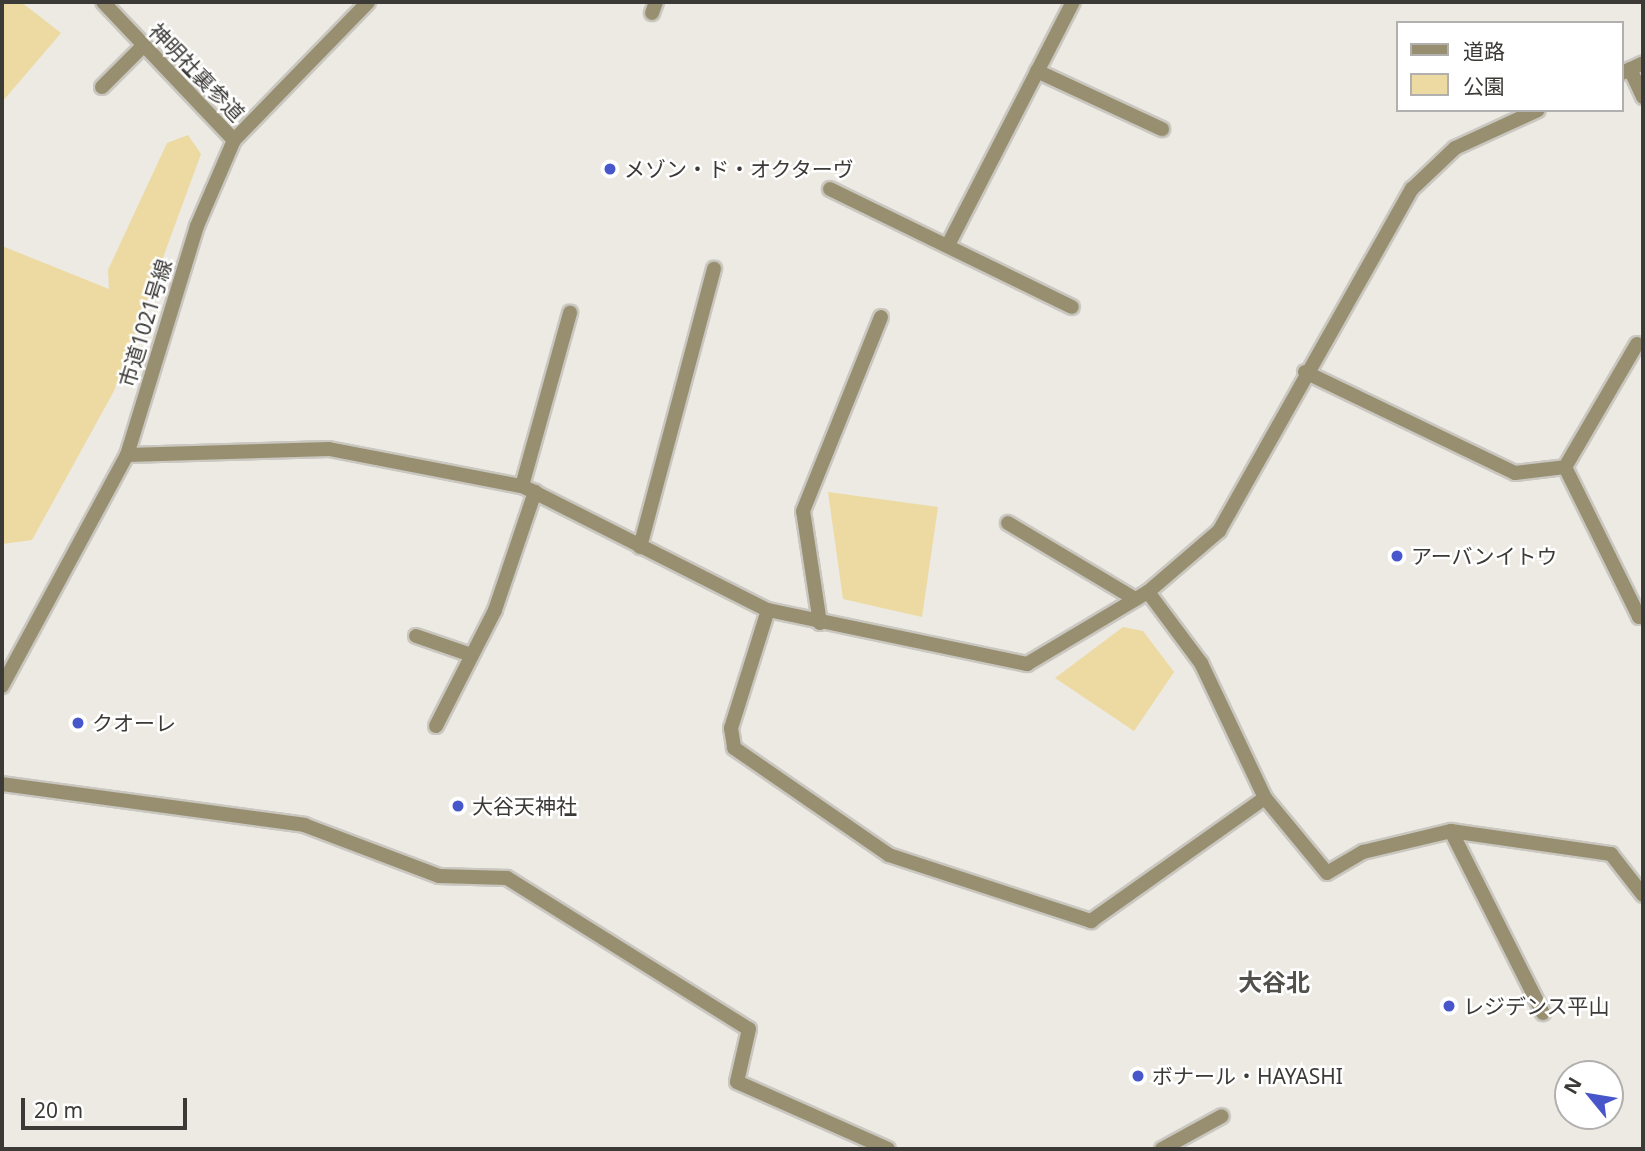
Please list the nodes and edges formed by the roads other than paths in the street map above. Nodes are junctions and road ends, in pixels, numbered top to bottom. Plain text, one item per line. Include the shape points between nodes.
1 (103, 2) edge
2 (368, 2) edge
3 (1073, 2) edge
4 (142, 47) junction
5 (1632, 68) edge
6 (1037, 71) junction
7 (102, 88) dead end
8 (1643, 97) edge
9 (1534, 112) edge
10 (1162, 129) dead end
11 (233, 140) junction
12 (830, 189) dead end
13 (948, 246) junction
14 (714, 269) dead end
15 (1072, 307) dead end
16 (570, 313) dead end
17 (881, 317) dead end
18 (1637, 344) dead end
19 (1305, 372) junction
20 (127, 455) junction
21 (1565, 467) junction
22 (528, 489) junction
23 (1008, 523) dead end
24 (640, 547) junction
25 (1142, 596) junction
26 (768, 610) junction
27 (1643, 614) edge
28 (820, 623) junction
29 (416, 636) dead end
30 (471, 655) junction
31 (2, 686) edge
32 (436, 726) dead end
33 (2, 784) edge
34 (1265, 798) junction
35 (1451, 831) junction
36 (1643, 895) edge
37 (1543, 1013) dead end
38 (1222, 1116) dead end
39 (888, 1149) edge
40 (1163, 1149) edge

1 - 4 street, 神明社裏参道
2 - 11 street, 市道1021号線
3 - 6 street
4 - 7 street
4 - 11 street, 神明社裏参道
5 - 8 street
6 - 10 street
6 - 13 street
9 - 19 street via 1455,148 1412,189
11 - 20 street, 市道1021号線 via 197,226
12 - 13 street
13 - 15 street
14 - 24 street
16 - 22 street
17 - 28 street via 803,511
18 - 21 street
19 - 21 street via 1515,473
19 - 25 street via 1219,531
20 - 22 street via 329,449
20 - 31 street, 市道1021号線
21 - 27 street via 1639,617
22 - 24 street
22 - 30 street via 495,610
23 - 25 street
24 - 26 street
25 - 28 street via 1027,664
25 - 34 street via 1200,663
26 - 28 street
26 - 34 street via 731,728 734,748 888,855 1091,921
29 - 30 street
30 - 32 street
33 - 39 street via 304,825 439,876 507,878 749,1029 737,1083
34 - 35 street via 1327,873 1363,852
35 - 36 street via 1612,853
35 - 37 street
38 - 40 street

